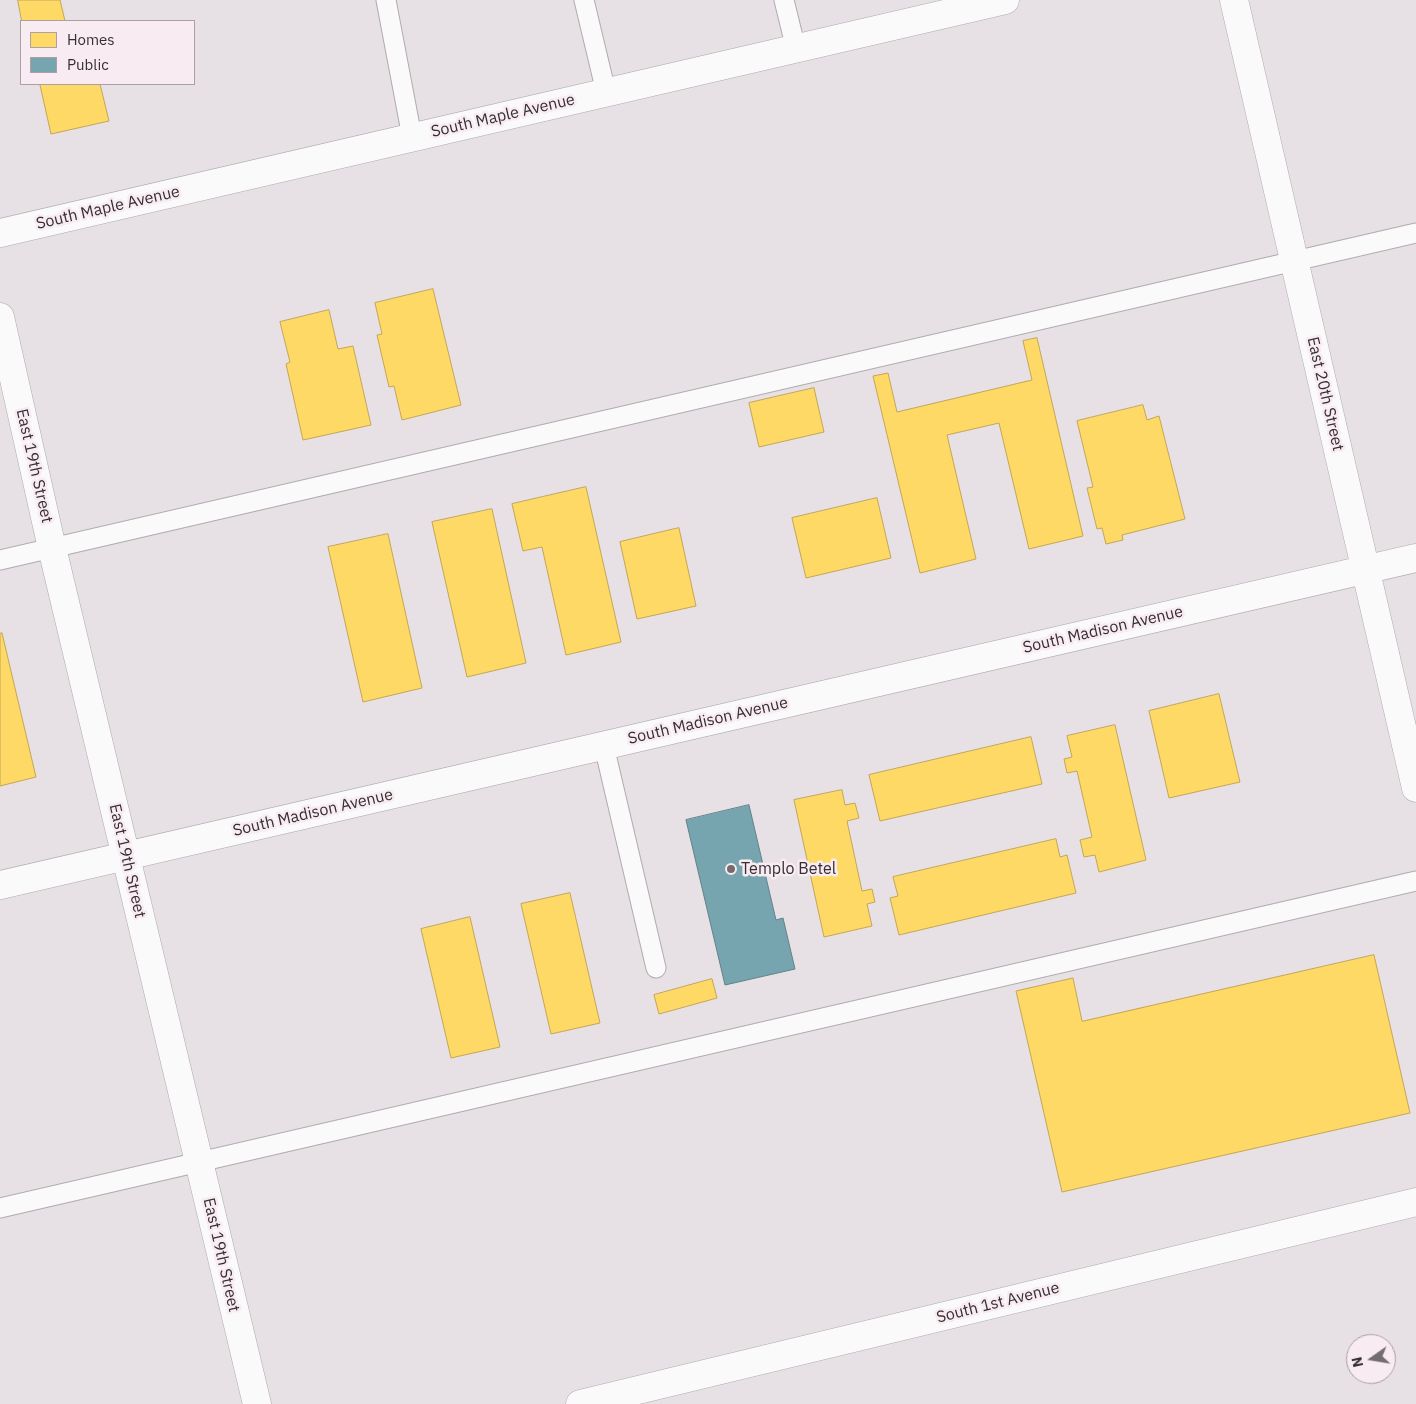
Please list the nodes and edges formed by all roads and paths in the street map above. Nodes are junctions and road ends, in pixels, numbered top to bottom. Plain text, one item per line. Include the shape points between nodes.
1 (386, 0) edge
2 (584, 0) edge
3 (784, 0) edge
4 (1005, 0) edge
5 (1234, 0) edge
6 (796, 48) junction
7 (606, 92) junction
8 (412, 137) junction
9 (0, 233) edge
10 (1416, 233) edge
11 (1294, 261) junction
12 (0, 317) edge
13 (52, 548) junction
14 (1416, 558) edge
15 (0, 560) edge
16 (1365, 569) junction
17 (604, 746) junction
18 (1416, 788) edge
19 (126, 856) junction
20 (1416, 880) edge
21 (0, 885) edge
22 (656, 968) dead end
23 (199, 1162) junction
24 (1416, 1202) edge
25 (0, 1208) edge
26 (257, 1404) edge
27 (580, 1404) edge

1 - 8 lane
2 - 7 lane
3 - 6 lane
4 - 6 street, South Maple Avenue
5 - 11 street, East 20th Street
6 - 7 street, South Maple Avenue
7 - 8 street, South Maple Avenue
8 - 9 street, South Maple Avenue
10 - 11 lane
11 - 13 lane
11 - 16 street, East 20th Street
12 - 13 street, East 19th Street
13 - 15 lane
13 - 19 street, East 19th Street
14 - 16 street, South Madison Avenue
16 - 17 street, South Madison Avenue
16 - 18 street, East 20th Street
17 - 19 street, South Madison Avenue
17 - 22 lane
19 - 21 street, South Madison Avenue
19 - 23 street, East 19th Street
20 - 23 lane
23 - 25 lane
23 - 26 street, East 19th Street
24 - 27 street, South 1st Avenue

